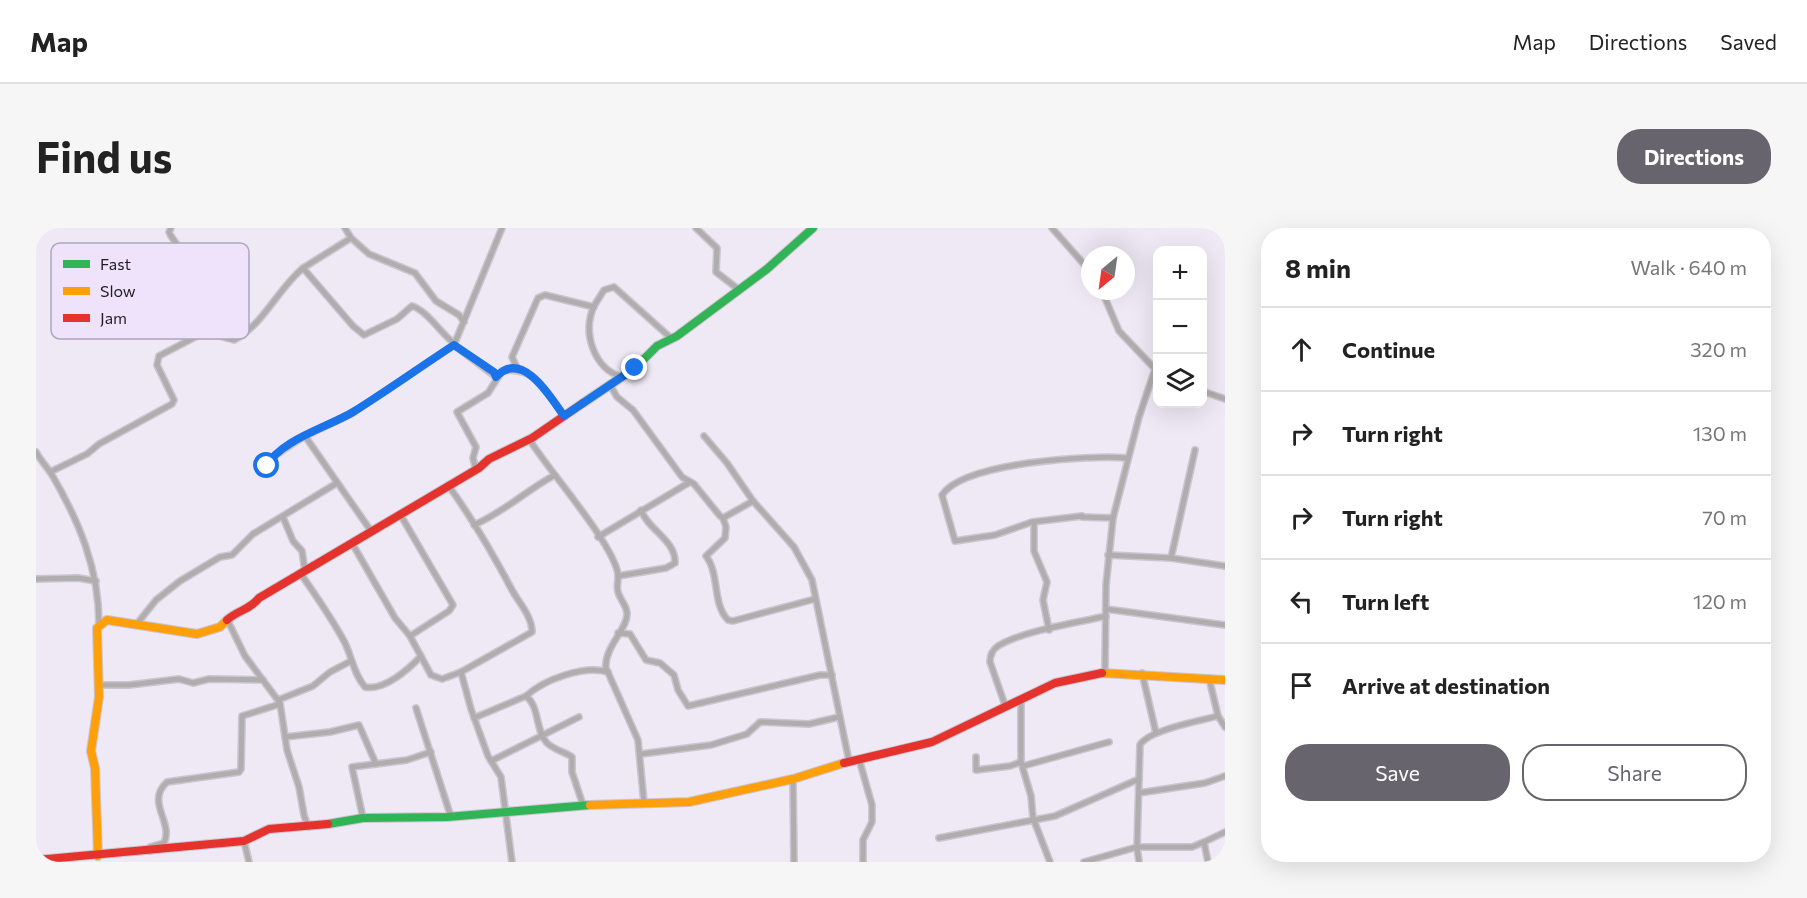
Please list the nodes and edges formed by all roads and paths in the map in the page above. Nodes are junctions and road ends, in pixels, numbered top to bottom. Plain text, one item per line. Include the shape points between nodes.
1 (171, 228) edge
2 (345, 228) edge
3 (502, 228) edge
4 (696, 228) edge
5 (813, 228) edge
6 (1052, 228) edge
7 (351, 238) junction
8 (176, 243) edge
9 (1081, 261) edge
10 (303, 268) junction
11 (738, 289) junction
12 (1106, 300) edge
13 (594, 307) junction
14 (464, 322) junction
15 (249, 331) edge
16 (191, 339) edge
17 (672, 339) junction
18 (455, 344) junction
19 (1153, 367) edge
20 (518, 370) junction
21 (496, 377) junction
22 (622, 377) junction
23 (1153, 379) edge
24 (610, 385) junction
25 (1207, 392) edge
26 (1225, 399) edge
27 (564, 416) junction
28 (305, 436) junction
29 (704, 436) dead end
30 (529, 439) junction
31 (1195, 450) dead end
32 (36, 452) edge
33 (1127, 458) junction
34 (267, 466) dead end
35 (476, 470) junction
36 (50, 472) junction
37 (553, 476) junction
38 (690, 482) junction
39 (337, 483) junction
40 (448, 486) junction
41 (753, 501) junction
42 (641, 510) junction
43 (400, 514) junction
44 (283, 517) junction
45 (723, 518) junction
46 (1113, 518) junction
47 (1032, 522) junction
48 (474, 525) junction
49 (371, 531) junction
50 (598, 537) junction
51 (352, 543) junction
52 (1108, 555) junction
53 (1171, 558) junction
54 (1225, 566) edge
55 (303, 573) junction
56 (618, 576) junction
57 (36, 579) edge
58 (96, 581) junction
59 (815, 599) junction
60 (1106, 609) junction
61 (1106, 616) junction
62 (228, 621) junction
63 (99, 624) junction
64 (136, 625) junction
65 (1225, 626) edge
66 (1049, 630) junction
67 (618, 633) junction
68 (410, 636) junction
69 (421, 656) junction
70 (351, 661) junction
71 (461, 672) junction
72 (608, 672) junction
73 (1105, 672) junction
74 (1142, 672) junction
75 (832, 675) junction
76 (1209, 678) junction
77 (263, 680) junction
78 (1225, 680) edge
79 (99, 685) junction
80 (526, 696) junction
81 (1021, 697) junction
82 (279, 702) junction
83 (1005, 705) junction
84 (416, 708) dead end
85 (1218, 716) junction
86 (579, 717) dead end
87 (839, 717) junction
88 (474, 718) junction
89 (1225, 727) edge
90 (1156, 733) junction
91 (542, 736) junction
92 (285, 737) junction
93 (1109, 742) dead end
94 (430, 752) junction
95 (641, 754) junction
96 (976, 757) dead end
97 (858, 759) junction
98 (491, 761) junction
99 (849, 761) junction
100 (376, 764) junction
101 (1022, 764) junction
102 (1225, 776) edge
103 (793, 779) junction
104 (1139, 779) junction
105 (1139, 793) junction
106 (644, 803) junction
107 (583, 805) junction
108 (505, 810) junction
109 (451, 817) junction
110 (363, 818) junction
111 (1033, 818) junction
112 (308, 827) junction
113 (1225, 831) edge
114 (939, 838) dead end
115 (244, 841) junction
116 (1204, 842) junction
117 (1137, 847) junction
118 (150, 851) junction
119 (98, 856) junction
120 (1111, 859) edge
121 (36, 860) edge
122 (249, 862) edge
123 (512, 862) edge
124 (794, 862) edge
125 (863, 862) edge
126 (1050, 862) edge
127 (1084, 862) edge
128 (1139, 862) edge
129 (1208, 862) edge

1 - 8 street via 169,232
2 - 7 street
3 - 14 street
4 - 11 street via 717,248 716,272
5 - 11 street
6 - 9 street
7 - 10 street
7 - 14 street via 369,254 415,273 436,301
10 - 15 street
10 - 18 street via 364,335 397,319 412,306
11 - 17 street
12 - 19 street via 1119,331
13 - 17 street via 604,290 614,287
13 - 20 street via 545,295 538,298 512,357
13 - 22 street via 592,351 608,371
14 - 18 street
16 - 36 street via 159,356 157,364 174,400 172,404
17 - 22 street via 657,346
18 - 21 street
18 - 28 street via 351,414
20 - 21 street via 502,371
20 - 27 street via 532,375
21 - 35 street via 488,393 456,412 476,447
22 - 24 street
23 - 33 street
24 - 27 street
24 - 38 street
25 - 26 street
27 - 30 street
28 - 34 street via 271,458
28 - 39 street
29 - 41 street
30 - 35 street
30 - 37 street
31 - 53 street
32 - 36 street
33 - 46 street
33 - 47 street via 1093,456 1024,463 958,481 942,495 955,541 995,535
35 - 40 street
36 - 58 street via 80,529
37 - 48 street
37 - 50 street
38 - 42 street
38 - 45 street
39 - 44 street
39 - 49 street
40 - 43 street
40 - 48 street
41 - 45 street
41 - 59 street via 802,558
42 - 50 street
42 - 56 street via 669,545 675,563
43 - 49 street
43 - 68 street via 453,605
44 - 55 street via 302,551
44 - 64 street via 253,534 232,555 220,556 180,581 156,600
45 - 59 street via 725,538 706,554 714,568 719,599 728,620
46 - 47 street via 1082,516
46 - 52 street
47 - 66 street via 1034,551 1046,575 1044,600
48 - 71 street via 524,606 532,629 530,635
49 - 51 street
50 - 56 street
51 - 55 street
51 - 68 street via 395,618
52 - 53 street
52 - 60 street
53 - 54 street
55 - 62 street
55 - 70 street via 345,642
56 - 67 street via 617,592 624,600 627,614
57 - 58 street
58 - 63 street
59 - 75 street
60 - 61 street
60 - 65 street
61 - 66 street
61 - 73 street
62 - 64 street via 197,633
62 - 77 street via 245,656
63 - 64 street via 107,620
63 - 79 street
66 - 83 street via 1014,639 991,653 990,662
67 - 72 street via 605,659
67 - 75 street via 630,634 646,660 668,668 688,706
68 - 69 street
69 - 70 street via 411,668 371,688 362,684
69 - 71 street via 437,679
70 - 82 street
71 - 88 street
72 - 80 street via 575,671
72 - 95 street
73 - 74 street
73 - 81 street via 1055,683
74 - 76 street
74 - 90 street
75 - 87 street
76 - 78 street
76 - 85 street
77 - 79 street via 209,679 194,683 179,679
77 - 82 street
79 - 119 street via 91,751
80 - 88 street
80 - 91 street via 534,705
81 - 83 street
81 - 101 street
82 - 92 street
82 - 118 street via 242,716 239,772 167,782 161,787 158,807 167,833 164,843 150,847
83 - 97 street via 932,742
84 - 94 street
85 - 89 street
85 - 90 street
86 - 91 street
87 - 95 street via 809,724 760,722 747,734 711,745
87 - 99 street
88 - 98 street
90 - 104 street via 1140,745
91 - 98 street
91 - 107 street via 549,745 572,757 572,772
92 - 100 street via 359,724
92 - 112 street
93 - 101 street
94 - 100 street
94 - 109 street
95 - 106 street
96 - 101 street via 976,770
97 - 99 street
97 - 125 street via 872,805 872,822 863,840
98 - 108 street via 501,777
99 - 103 street
100 - 110 street via 351,770
101 - 111 street
102 - 105 street
103 - 106 street via 689,802
103 - 124 street
104 - 105 street
104 - 111 street via 1054,816
105 - 117 street
106 - 107 street
107 - 108 street
108 - 109 street
108 - 123 street
109 - 110 street
110 - 112 street
111 - 114 street
111 - 126 street
112 - 115 street via 265,830
113 - 116 street
115 - 118 street
115 - 122 street
116 - 117 street via 1192,847
116 - 129 street
117 - 120 street
117 - 128 street
118 - 119 street
119 - 121 street
120 - 127 street

